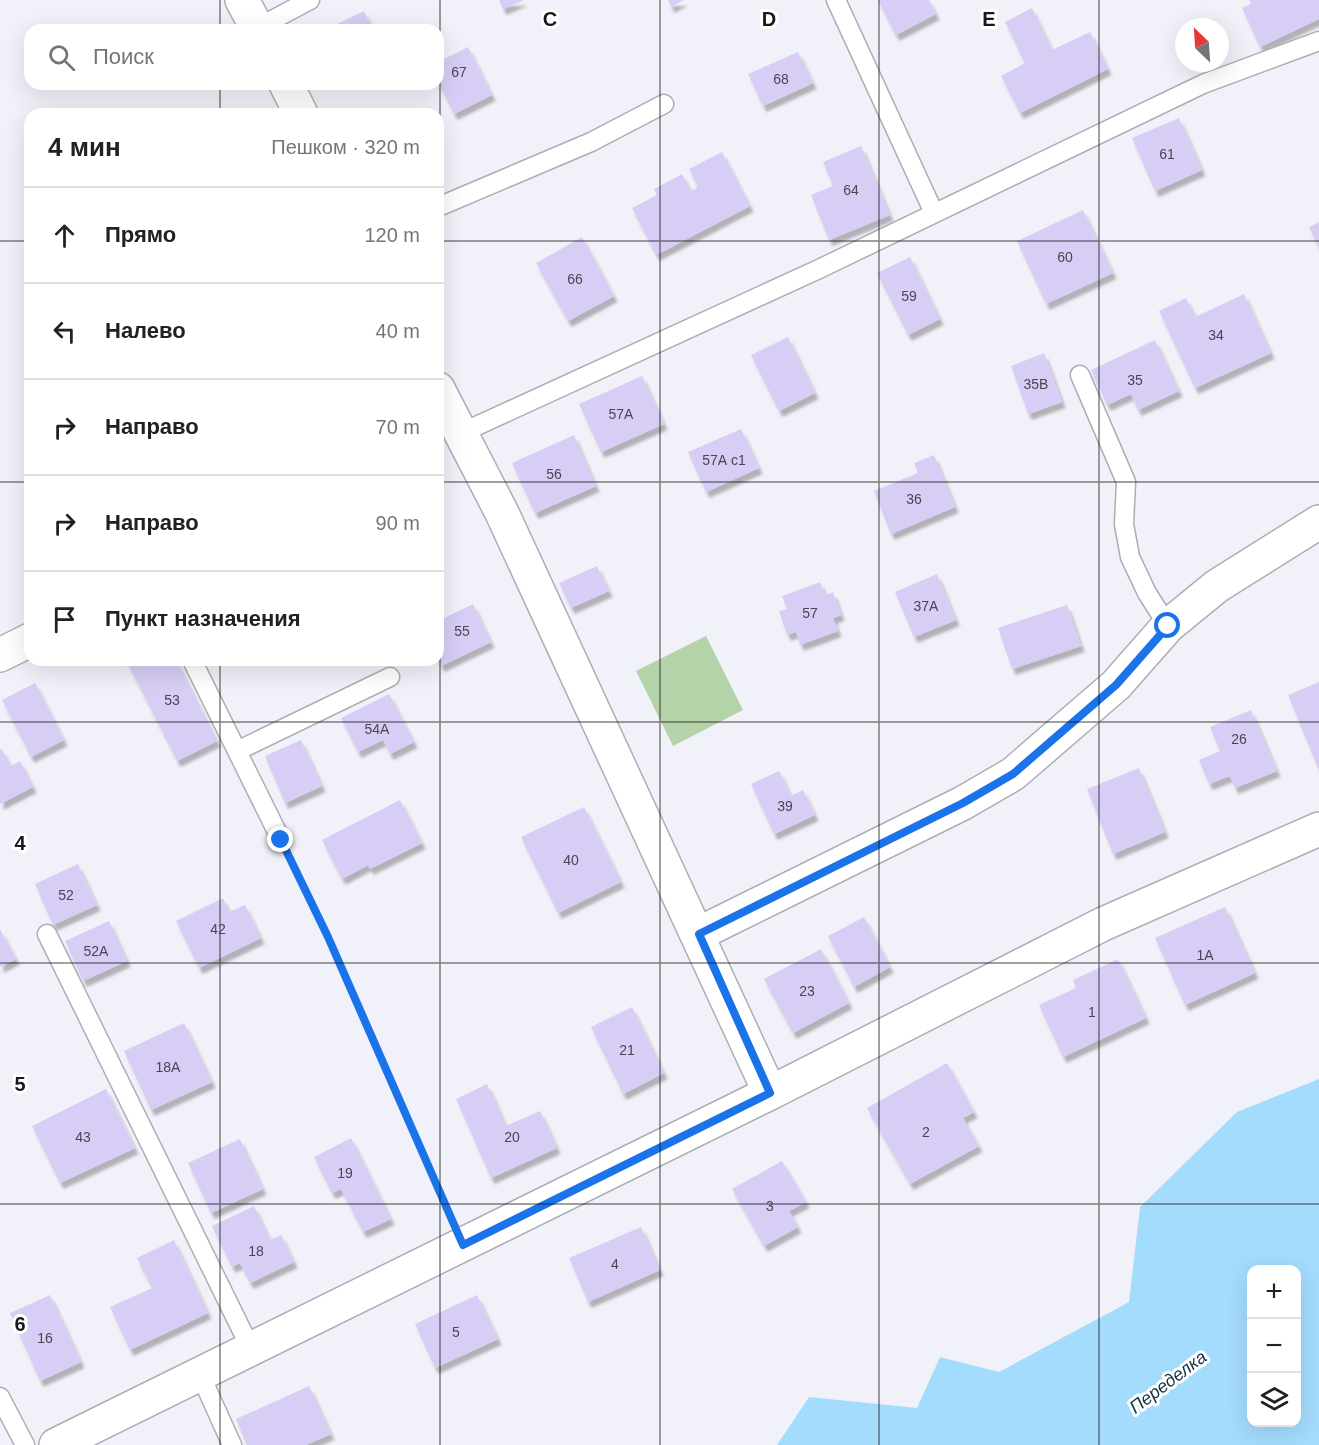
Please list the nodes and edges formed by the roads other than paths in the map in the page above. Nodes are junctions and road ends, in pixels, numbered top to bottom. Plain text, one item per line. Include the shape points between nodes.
1 (310, 0) edge
2 (836, 0) edge
3 (252, 19) edge
4 (1319, 41) edge
5 (289, 90) edge
6 (664, 104) dead end
7 (298, 108) edge
8 (444, 204) edge
9 (934, 213) junction
10 (1080, 375) dead end
11 (444, 417) edge
12 (449, 439) edge
13 (1319, 522) edge
14 (1168, 626) junction
15 (24, 643) edge
16 (0, 655) edge
17 (195, 666) edge
18 (390, 677) dead end
19 (237, 751) junction
20 (1319, 829) edge
21 (281, 840) road end
22 (47, 934) dead end
23 (699, 934) junction
24 (770, 1093) junction
25 (251, 1349) junction
26 (200, 1374) junction
27 (0, 1397) edge
28 (26, 1445) edge
29 (56, 1445) edge
30 (232, 1445) edge

1 - 3 lane
2 - 9 lane
4 - 9 lane via 1203,84
5 - 7 street
6 - 8 lane via 591,142
9 - 12 lane
10 - 14 lane via 1126,482 1124,524 1130,556
11 - 12 street
12 - 23 street via 502,513
13 - 14 street via 1217,586
14 - 23 street via 1116,685 1013,774 963,803
15 - 16 street
17 - 19 lane
18 - 19 lane
19 - 21 lane
20 - 24 street via 1103,924
22 - 25 lane
23 - 24 street
24 - 25 street
25 - 26 street
26 - 29 street
26 - 30 lane
27 - 28 lane

